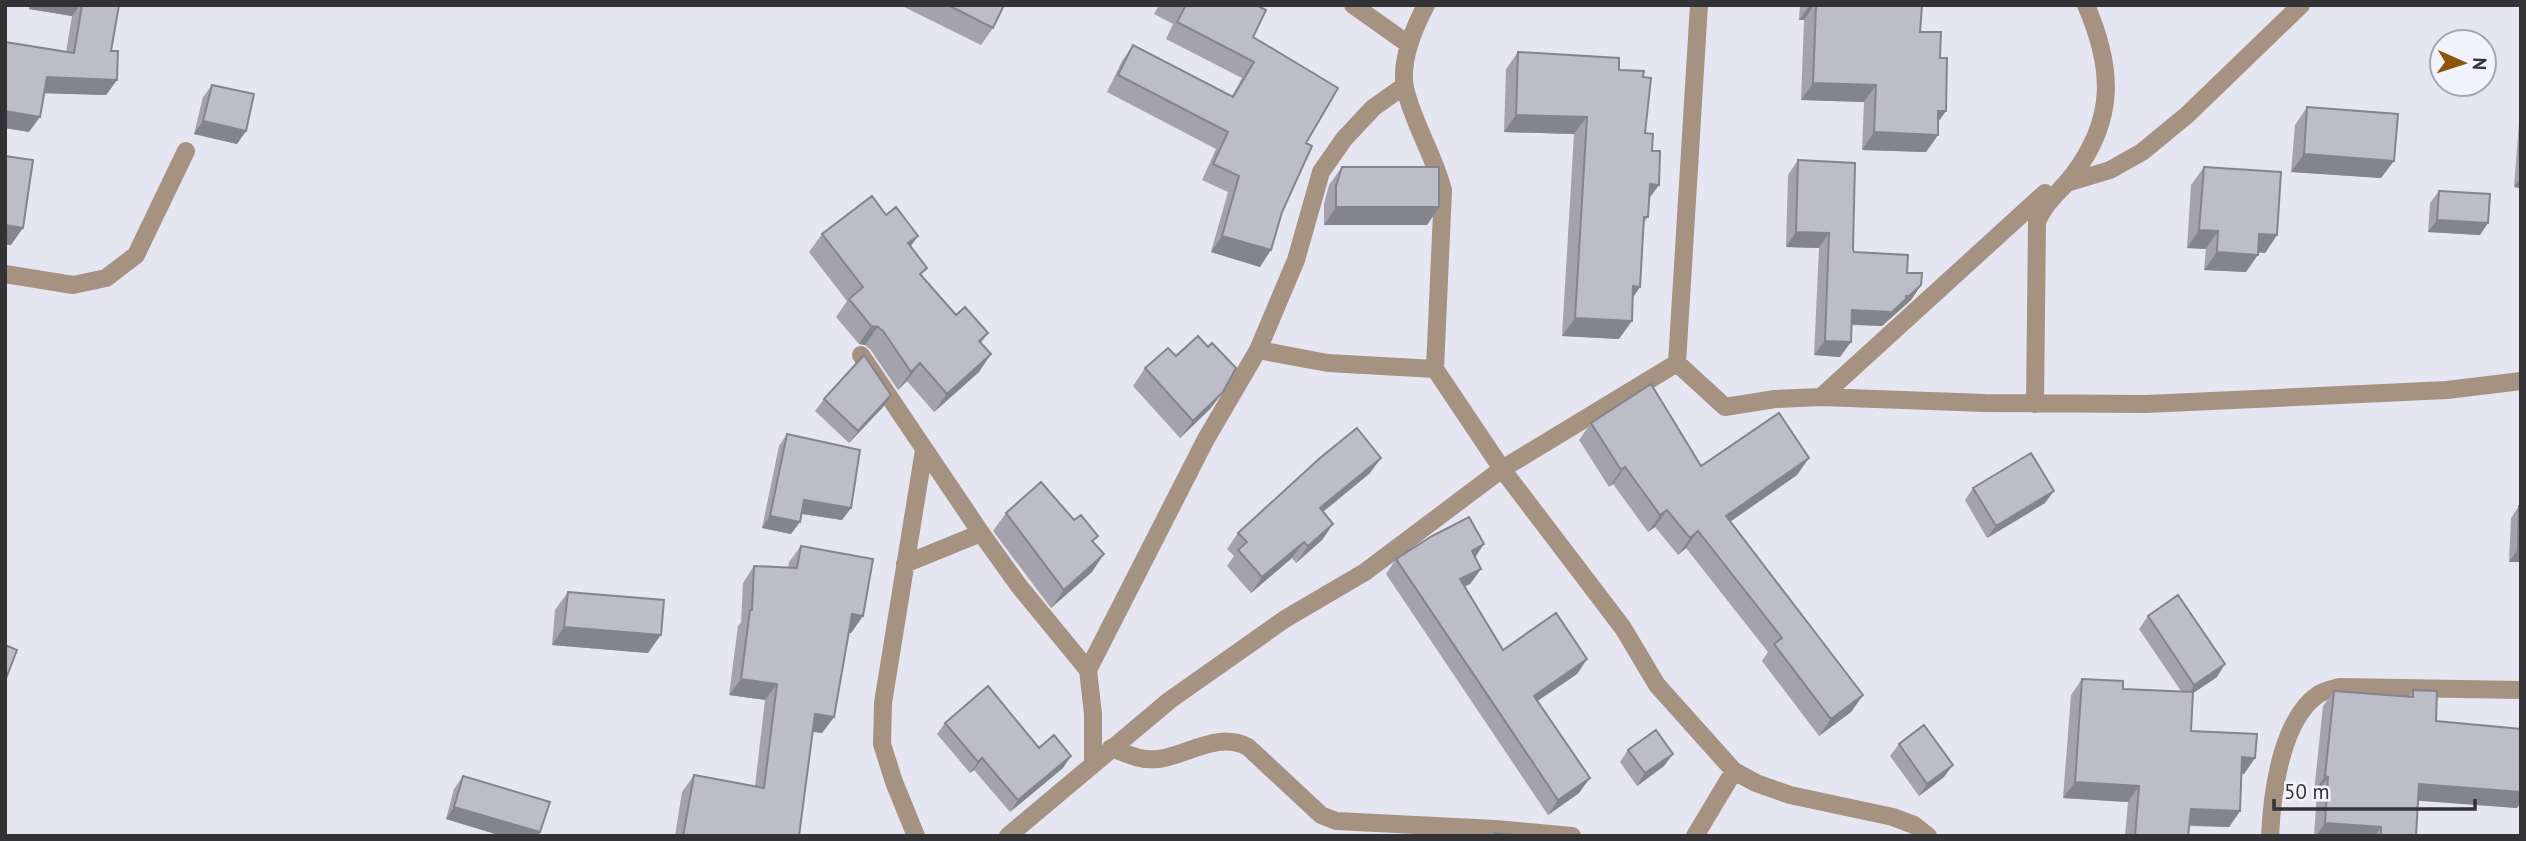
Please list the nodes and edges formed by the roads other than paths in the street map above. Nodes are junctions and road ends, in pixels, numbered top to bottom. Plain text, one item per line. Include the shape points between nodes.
1 (1353, 5) edge
2 (1426, 5) edge
3 (1699, 5) edge
4 (2086, 5) edge
5 (2301, 5) edge
6 (1408, 44) junction
7 (1404, 86) junction
8 (186, 151) dead end
9 (2089, 153) junction
10 (2067, 183) junction
11 (5, 274) edge
12 (1258, 350) junction
13 (861, 355) edge
14 (1677, 363) junction
15 (1435, 369) junction
16 (2521, 381) edge
17 (1821, 397) junction
18 (2035, 404) junction
19 (923, 450) junction
20 (1502, 469) junction
21 (981, 533) junction
22 (905, 564) junction
23 (1088, 670) junction
24 (2521, 690) edge
25 (1111, 748) junction
26 (1093, 762) junction
27 (1734, 771) junction
28 (916, 836) edge
29 (1008, 836) edge
30 (1572, 836) edge
31 (1695, 836) edge
32 (1928, 836) edge
33 (2270, 836) edge

1 - 6 street
2 - 6 street
3 - 14 street
4 - 9 street via 2105,67 2105,103
5 - 10 street via 2142,152 2110,170
6 - 7 street
7 - 12 street via 1373,108 1321,172 1296,260
7 - 15 street via 1443,190
8 - 11 street via 136,255 106,278 73,285
9 - 10 street
9 - 17 street
10 - 18 street via 2042,209 2037,222
12 - 15 street via 1328,363
12 - 23 street via 1200,450
13 - 19 street
14 - 17 street via 1725,407
14 - 20 street
15 - 20 street
16 - 18 street via 2447,390 2173,403
17 - 18 street
19 - 21 street
19 - 22 street
20 - 25 street via 1366,572 1285,619
20 - 27 street via 1623,628 1657,685
21 - 22 street
21 - 23 street
22 - 28 street via 883,703 882,744
23 - 26 street
24 - 33 street via 2340,687 2320,693 2306,705 2289,734 2277,778
25 - 26 street
25 - 30 street via 1135,758 1161,758 1215,742 1238,742 1321,815 1335,821
26 - 29 street
27 - 31 street
27 - 32 street via 1790,795 1893,817

